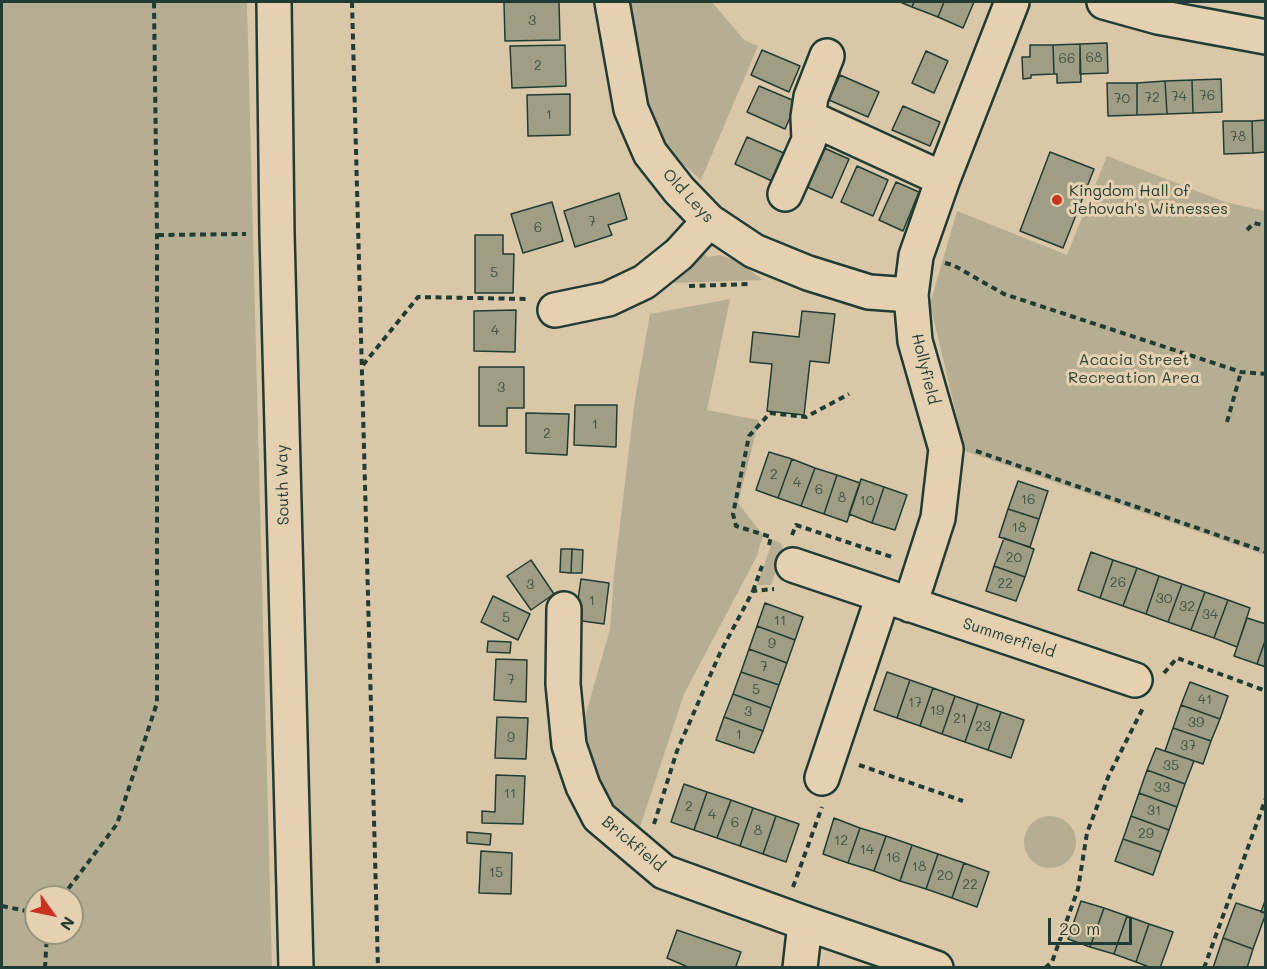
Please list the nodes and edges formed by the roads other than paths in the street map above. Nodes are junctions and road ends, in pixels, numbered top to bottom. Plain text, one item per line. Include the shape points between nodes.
1 (274, 2) edge
2 (612, 2) edge
3 (1012, 2) edge
4 (1104, 2) edge
5 (1266, 37) edge
6 (827, 56) dead end
7 (808, 117) junction
8 (943, 179) junction
9 (785, 194) dead end
10 (709, 221) junction
11 (911, 295) junction
12 (555, 310) road end
13 (778, 561) road end
14 (897, 600) junction
15 (564, 609) dead end
16 (1146, 688) road end
17 (826, 766) road end
18 (794, 919) junction
19 (296, 968) edge
20 (800, 968) edge
21 (936, 968) edge

1 - 19 street, South Way
2 - 10 street, Old Leys via 631,109 650,153
3 - 8 street, Hollyfield
4 - 5 street via 1158,17
6 - 7 street via 811,97
7 - 8 street
7 - 9 street via 809,140
8 - 11 street, Hollyfield via 916,256
10 - 11 street, Old Leys via 754,251 808,273 869,292
10 - 12 street via 679,254 644,282 608,299
11 - 14 street, Hollyfield via 915,341 946,449 938,519 923,568
13 - 14 street, Summerfield
14 - 16 street, Summerfield
14 - 17 street
15 - 18 street, Brickfield via 563,684 569,745 583,786 599,816 664,872
18 - 20 street
18 - 21 street, Brickfield

